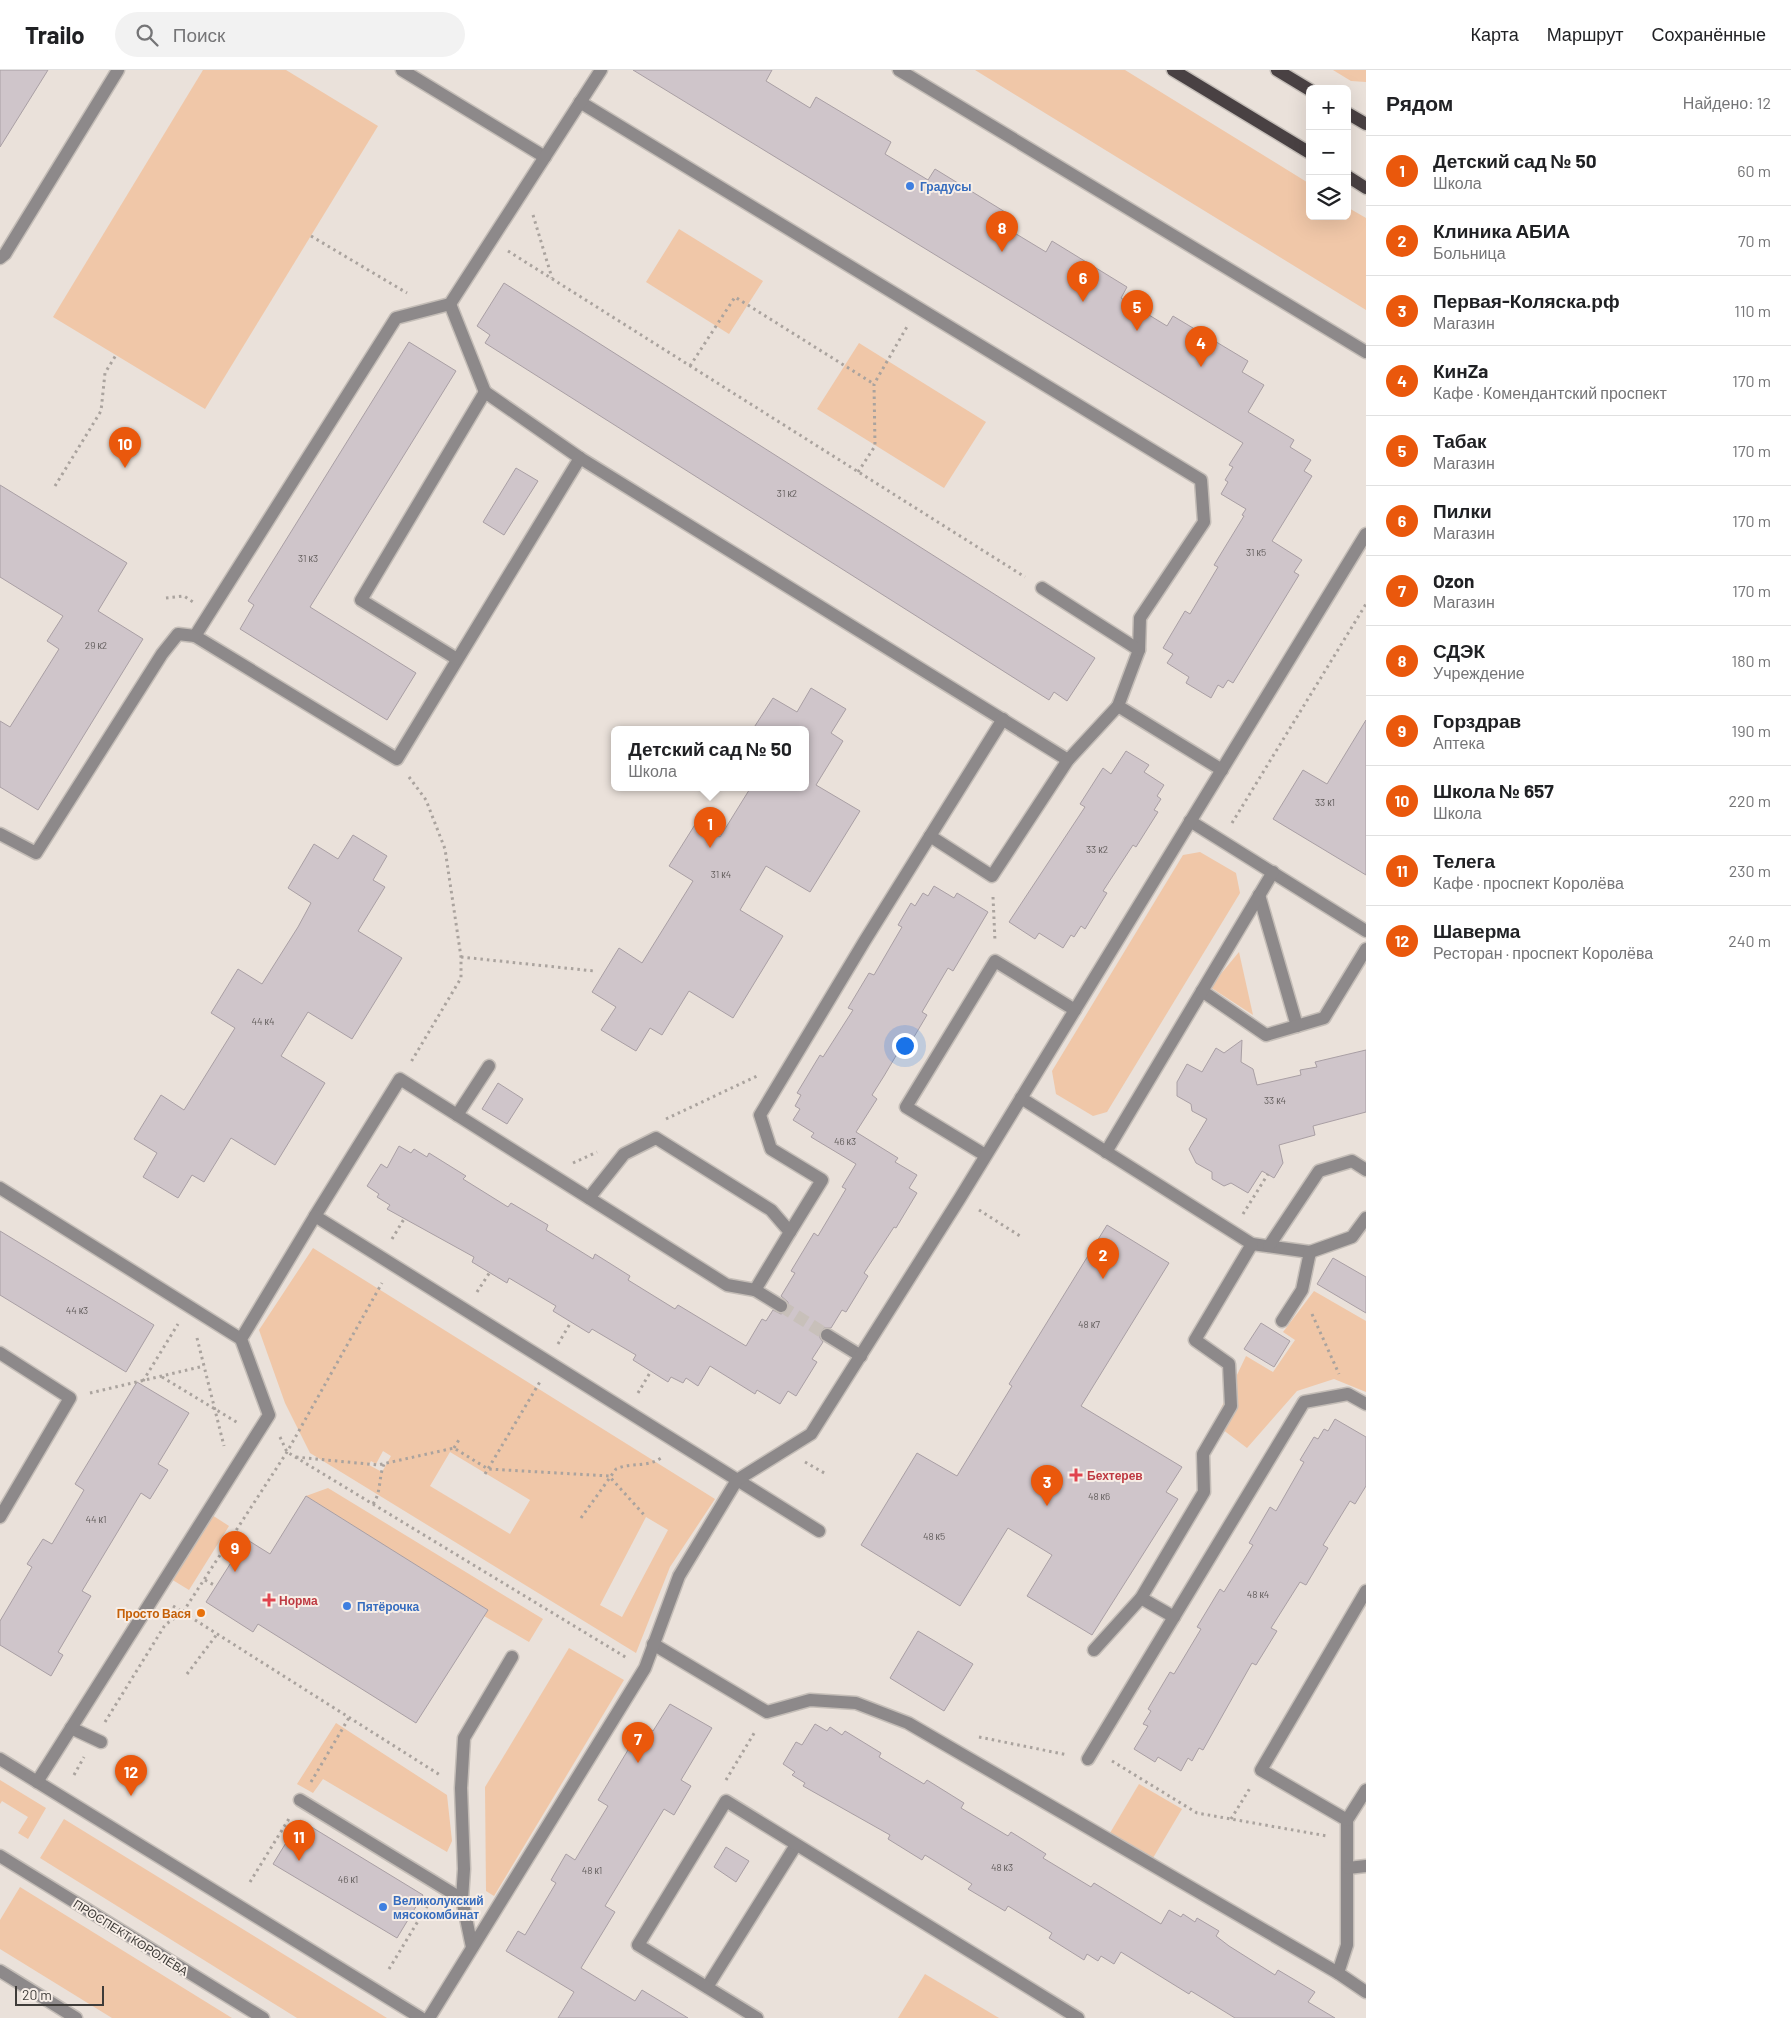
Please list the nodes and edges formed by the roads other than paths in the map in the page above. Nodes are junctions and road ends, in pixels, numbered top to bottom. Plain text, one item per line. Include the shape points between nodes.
1 (118, 70) edge
2 (402, 70) edge
3 (601, 70) edge
4 (899, 70) edge
5 (1174, 70) edge
6 (1277, 70) edge
7 (1306, 88) edge
8 (580, 102) junction
9 (1351, 115) edge
10 (1366, 124) edge
11 (1306, 151) edge
12 (545, 157) junction
13 (1351, 179) edge
14 (1366, 188) edge
15 (0, 258) edge
16 (450, 304) junction
17 (1366, 352) edge
18 (485, 392) junction
19 (580, 458) junction
20 (1366, 534) edge
21 (1042, 588) road end
22 (196, 636) junction
23 (1139, 650) junction
24 (457, 659) junction
25 (1118, 706) junction
26 (1003, 719) junction
27 (1068, 760) junction
28 (1222, 770) junction
29 (1190, 820) junction
30 (0, 834) edge
31 (930, 836) junction
32 (1273, 872) junction
33 (1259, 895) junction
34 (1366, 931) edge
35 (1366, 949) edge
36 (1202, 991) junction
37 (1075, 1010) junction
38 (1297, 1026) junction
39 (488, 1066) dead end
40 (1020, 1098) junction
41 (457, 1115) junction
42 (1106, 1152) junction
43 (985, 1155) junction
44 (1366, 1170) edge
45 (0, 1188) edge
46 (589, 1198) junction
47 (315, 1216) junction
48 (1366, 1218) edge
49 (790, 1232) junction
50 (1252, 1244) junction
51 (1269, 1246) junction
52 (1310, 1252) junction
53 (755, 1290) junction
54 (781, 1306) tunnel mouth
55 (1282, 1321) dead end
56 (827, 1335) tunnel mouth
57 (241, 1339) junction
58 (0, 1353) edge
59 (861, 1356) junction
60 (1366, 1404) edge
61 (736, 1480) junction
62 (0, 1517) edge
63 (819, 1532) dead end
64 (1366, 1591) edge
65 (1141, 1598) junction
66 (1174, 1617) junction
67 (653, 1644) junction
68 (1094, 1650) dead end
69 (512, 1656) dead end
70 (71, 1728) junction
71 (98, 1741) road end
72 (0, 1759) edge
73 (1088, 1759) road end
74 (38, 1782) junction
75 (1366, 1790) edge
76 (300, 1800) road end
77 (1347, 1820) junction
78 (796, 1845) junction
79 (0, 1856) edge
80 (1366, 1866) edge
81 (1348, 1868) junction
82 (462, 1899) junction
83 (472, 1947) junction
84 (0, 1971) edge
85 (1338, 1974) junction
86 (707, 1987) junction
87 (1366, 1992) edge
88 (76, 2018) edge
89 (263, 2018) edge
90 (421, 2018) edge
91 (429, 2018) edge
92 (757, 2018) edge
93 (1078, 2018) edge

1 - 15 street
2 - 12 street
3 - 8 street
4 - 17 street
5 - 11 main road
6 - 7 main road
8 - 12 street
8 - 23 street via 1201,480 1204,522 1140,618
9 - 10 main road
12 - 16 street
13 - 14 main road
16 - 18 street
16 - 22 street via 396,318
18 - 19 street
18 - 24 street via 361,600
19 - 24 street
19 - 26 street
20 - 28 street
21 - 23 street
22 - 24 street via 396,759
22 - 30 street via 178,634 162,654 36,853
23 - 25 street
25 - 27 street
25 - 28 street
26 - 27 street
26 - 31 street
27 - 31 street via 992,876
28 - 29 street
29 - 32 street
29 - 37 street
31 - 49 street via 760,1115 771,1148 822,1180
32 - 33 street
32 - 34 street
33 - 36 street
33 - 38 street
35 - 38 street via 1324,1018
36 - 38 street via 1266,1034
36 - 42 street
37 - 40 street
37 - 43 street via 995,962 906,1108
39 - 41 street
40 - 42 street via 1079,1142
40 - 43 street
41 - 46 street
41 - 47 street via 400,1079
42 - 50 street
43 - 59 street
44 - 51 street via 1352,1161 1319,1171
45 - 57 street
46 - 49 street via 624,1154 656,1138 771,1210
46 - 53 street via 727,1285
47 - 57 street
47 - 61 street
48 - 52 street via 1352,1237
49 - 53 street
50 - 51 street
50 - 65 street via 1195,1340 1229,1364 1232,1406 1203,1454 1204,1492
51 - 52 street
52 - 55 street via 1302,1290
53 - 54 street
56 - 59 street
57 - 70 street via 269,1414
58 - 62 street via 70,1398
59 - 61 street via 811,1434
60 - 66 street via 1348,1394 1304,1402
61 - 63 street
61 - 67 street via 679,1576
64 - 77 street via 1261,1770
65 - 66 street
65 - 68 street
66 - 73 street
67 - 83 street via 645,1668
67 - 85 street via 767,1712 810,1700 856,1703 908,1723
69 - 82 street via 464,1738
70 - 71 street
70 - 74 street
72 - 74 street
74 - 90 street
75 - 77 street
76 - 82 street
77 - 81 street
78 - 86 street
78 - 86 street via 726,1801 638,1945
78 - 93 street
79 - 89 street, ПРОСПЕКТ КОРОЛЁВА
80 - 81 street
81 - 85 street via 1347,1945
82 - 83 street
83 - 91 street
84 - 88 street
85 - 87 street
86 - 92 street

